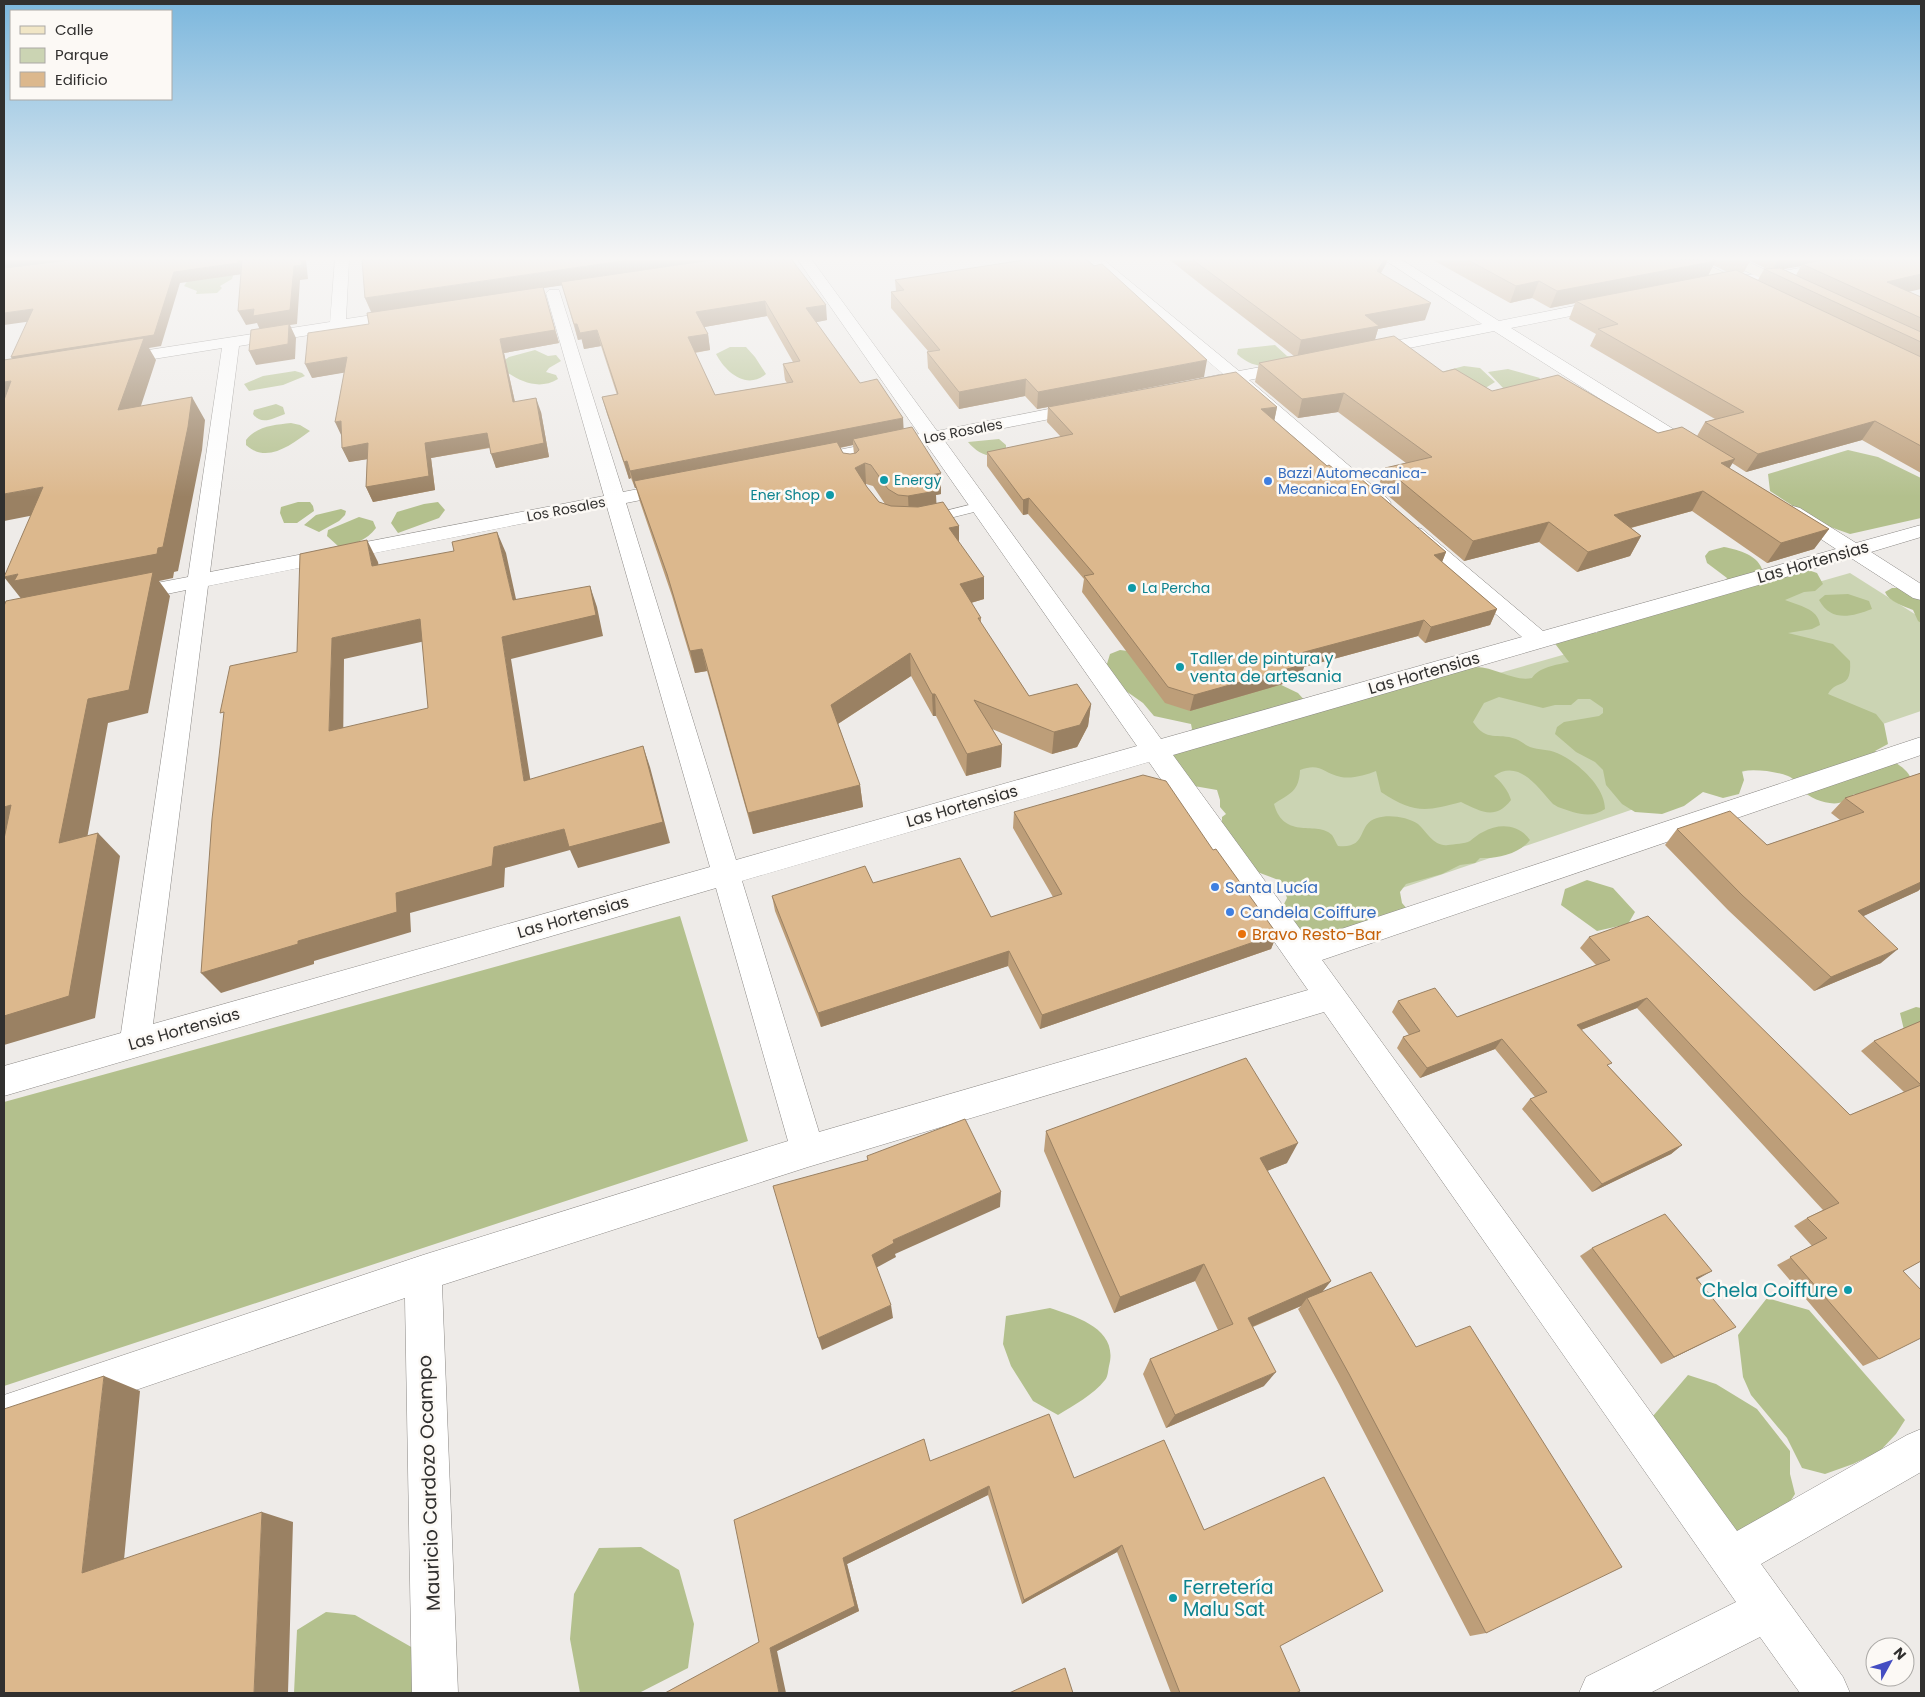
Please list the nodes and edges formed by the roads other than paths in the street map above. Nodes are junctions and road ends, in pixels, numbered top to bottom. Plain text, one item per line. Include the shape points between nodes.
1 (244, 339) edge
2 (567, 339) edge
3 (861, 339) edge
4 (1190, 339) edge
5 (1427, 339) edge
6 (1516, 339) edge
7 (232, 341) junction
8 (1351, 354) edge
9 (1312, 362) edge
10 (99, 363) edge
11 (1236, 377) junction
12 (1188, 386) edge
13 (1102, 403) edge
14 (931, 437) junction
15 (1712, 462) edge
16 (794, 464) edge
17 (690, 484) edge
18 (614, 499) junction
19 (1778, 503) edge
20 (981, 506) junction
21 (913, 523) edge
22 (1921, 531) edge
23 (1854, 550) junction
24 (200, 581) junction
25 (1921, 593) edge
26 (111, 598) edge
27 (1539, 640) junction
28 (1921, 746) edge
29 (1155, 750) junction
30 (726, 873) junction
31 (1301, 955) junction
32 (1331, 997) junction
33 (134, 1043) junction
34 (4, 1081) edge
35 (808, 1151) junction
36 (423, 1272) junction
37 (4, 1415) edge
38 (1921, 1449) edge
39 (1731, 1558) junction
40 (1768, 1610) junction
41 (435, 1693) edge
42 (1602, 1693) edge
43 (1827, 1693) edge

1 - 7 street
2 - 18 street
3 - 14 street
4 - 11 street
5 - 8 street
6 - 15 street
7 - 10 street
7 - 24 street
9 - 11 street
11 - 12 street
11 - 27 street
13 - 14 street, Los Rosales
14 - 16 street, Los Rosales via 847,462
14 - 20 street
17 - 18 street, Los Rosales
18 - 24 street, Los Rosales
18 - 30 street
19 - 23 street
20 - 21 lane
20 - 29 street
22 - 23 street, Las Hortensias
23 - 25 street
23 - 27 street, Las Hortensias
24 - 26 street, Los Rosales
24 - 33 street
27 - 29 street, Las Hortensias
28 - 31 street
29 - 30 street, Las Hortensias
29 - 31 street
30 - 33 street, Las Hortensias
30 - 35 street
31 - 32 street
32 - 35 street
32 - 39 street
33 - 34 street, Las Hortensias
35 - 36 street
36 - 37 street
36 - 41 street, Mauricio Cardozo Ocampo
38 - 39 street
39 - 40 street
40 - 42 street
40 - 43 street

